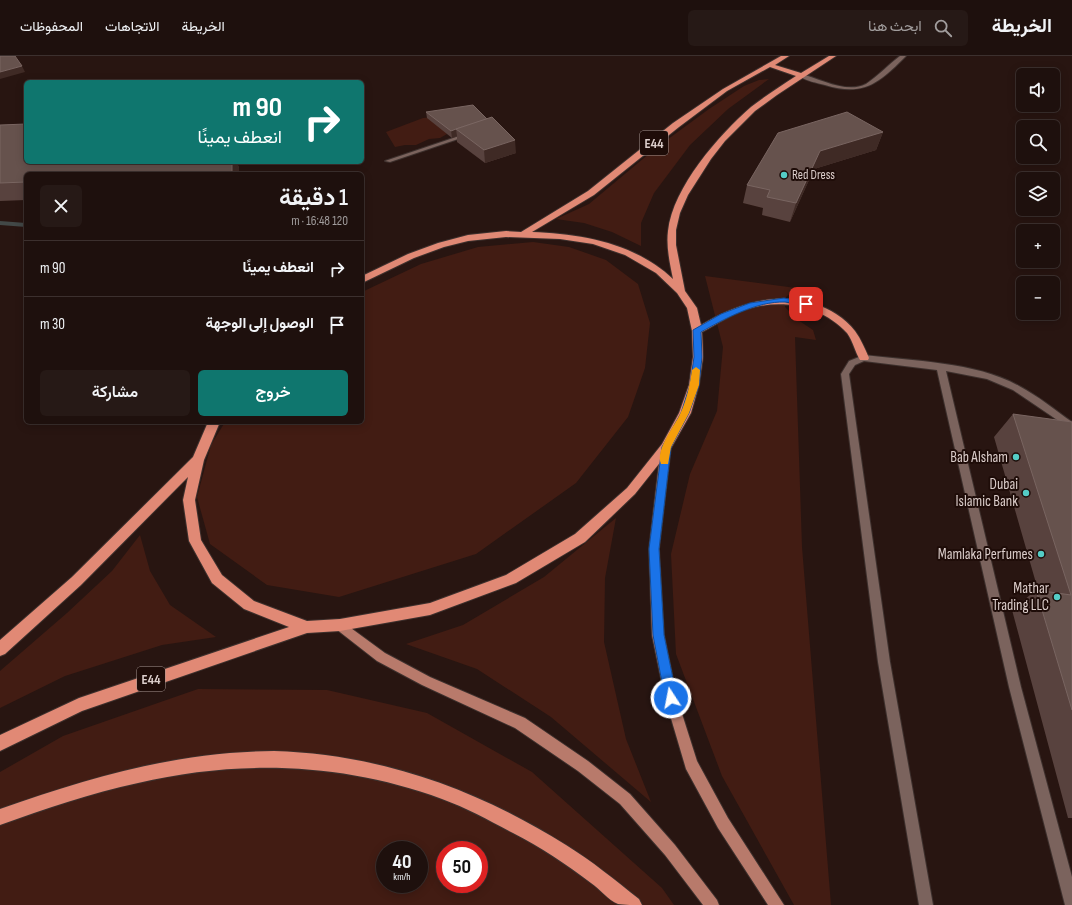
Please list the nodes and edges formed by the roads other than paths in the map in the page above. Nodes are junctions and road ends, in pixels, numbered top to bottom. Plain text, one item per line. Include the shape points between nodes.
1 (786, 56) edge
2 (834, 56) edge
3 (903, 56) edge
4 (770, 65) junction
5 (802, 76) junction
6 (476, 132) edge
7 (388, 161) dead end
8 (525, 233) junction
9 (364, 279) edge
10 (680, 291) junction
11 (697, 330) junction
12 (864, 358) junction
13 (941, 368) junction
14 (213, 424) edge
15 (1072, 427) edge
16 (666, 447) junction
17 (198, 460) junction
18 (340, 625) junction
19 (307, 627) junction
20 (0, 649) edge
21 (0, 743) edge
22 (0, 817) edge
23 (925, 904) edge
24 (633, 905) edge
25 (712, 905) edge
26 (777, 905) edge
27 (1072, 905) edge

1 - 4 highway, E44
2 - 5 highway
3 - 5 lane via 863,87 840,87
4 - 5 highway
4 - 8 highway, E44 via 725,90 676,125 591,193
5 - 10 highway via 766,99 728,134 695,176 679,206 672,230
6 - 7 lane
8 - 9 highway via 468,238 441,245 411,256
8 - 10 highway via 595,242 628,253 659,271
10 - 11 highway via 692,308
11 - 12 highway via 740,309 784,300 806,304 839,321 850,332
11 - 16 highway via 698,357 694,385 685,413
12 - 13 lane
12 - 23 lane via 853,362 845,374 884,662
13 - 15 lane via 976,373 1002,381 1030,396
13 - 27 lane via 1015,687
14 - 17 highway
16 - 18 highway via 632,491 580,538 512,579 430,609
16 - 26 main road via 654,549 658,635 671,698 691,764 723,823
17 - 19 highway via 189,500 195,541 217,579 249,605
17 - 20 highway via 86,572
18 - 19 highway
18 - 25 main road via 381,657 426,681 520,723 583,766 624,799 670,850
19 - 21 highway, E44 via 79,705
22 - 24 highway via 98,784 159,770 219,762 311,761 414,781 470,802 526,829 561,851

